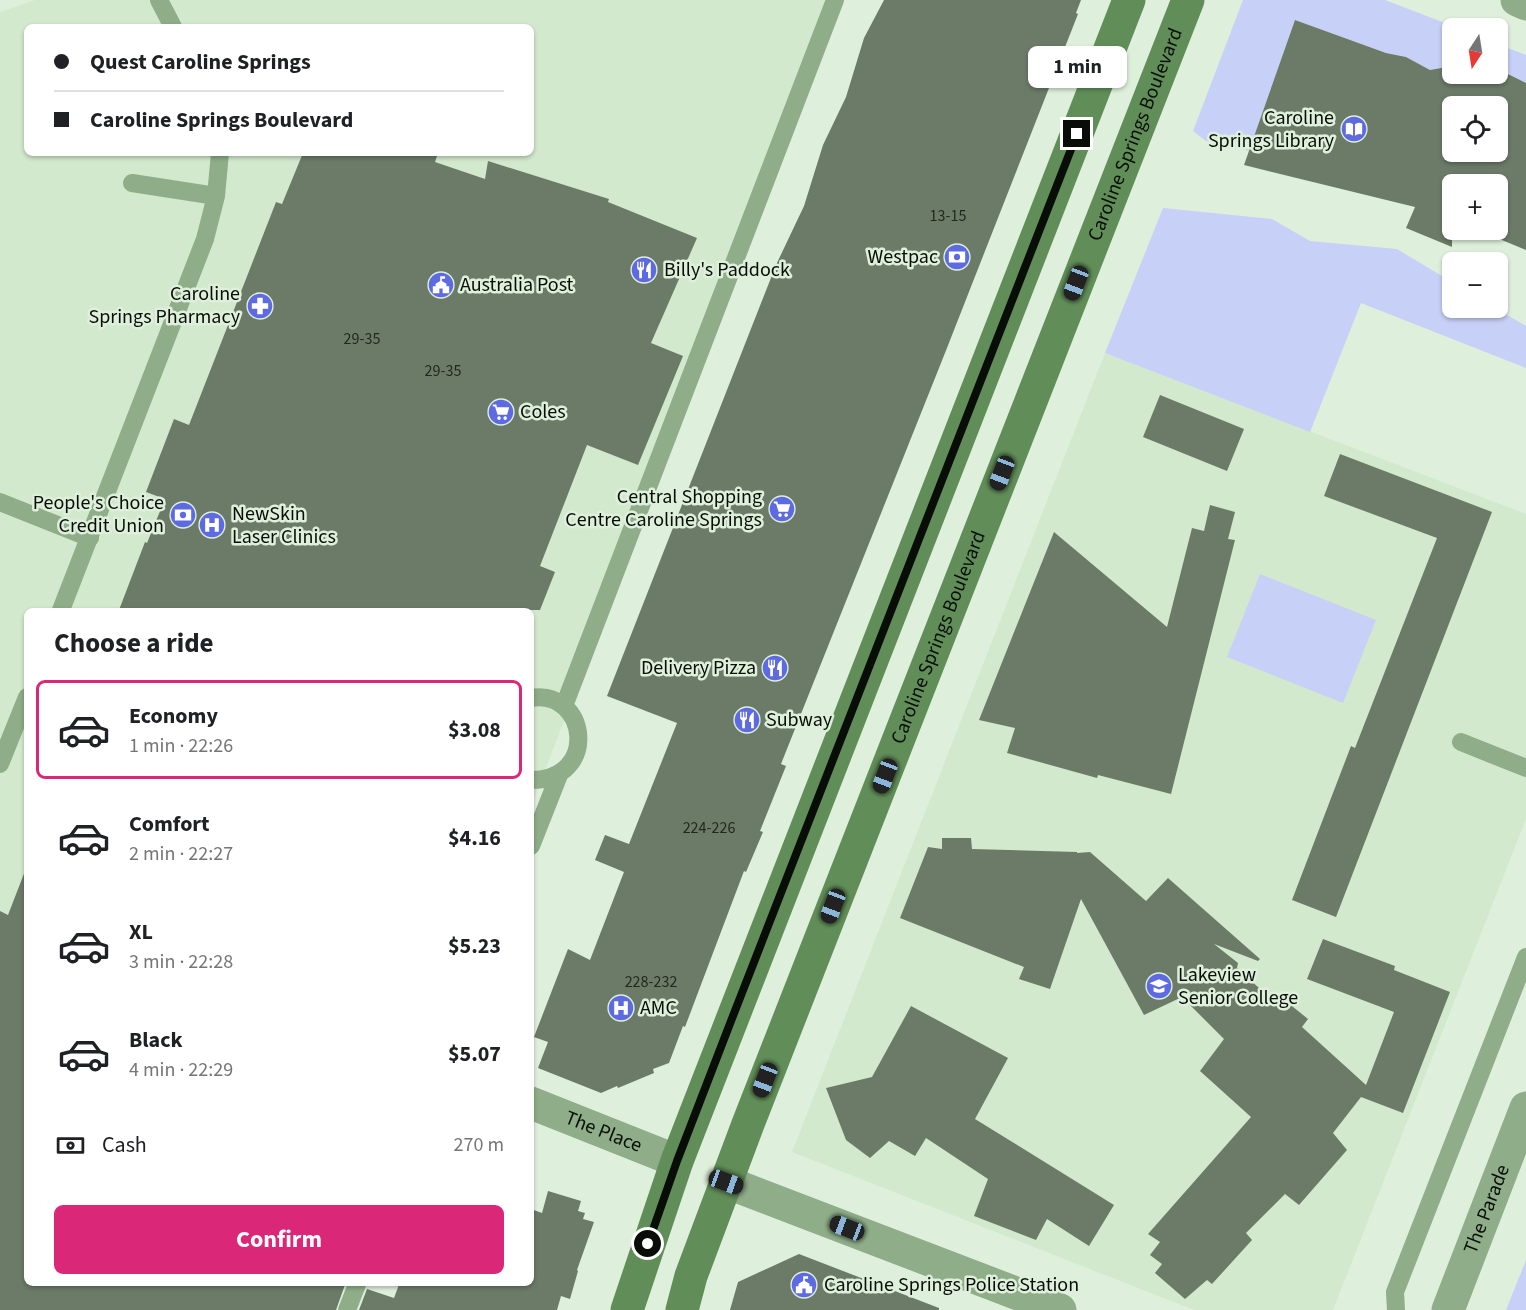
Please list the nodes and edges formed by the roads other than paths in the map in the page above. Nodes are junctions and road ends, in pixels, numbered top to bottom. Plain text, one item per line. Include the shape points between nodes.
1 (159, 0) edge
2 (171, 0) edge
3 (835, 0) edge
4 (1129, 0) edge
5 (1188, 0) edge
6 (1517, 0) edge
7 (1526, 4) edge
8 (172, 24) edge
9 (174, 24) edge
10 (220, 156) edge
11 (132, 183) dead end
12 (216, 196) junction
13 (0, 502) edge
14 (90, 538) junction
15 (63, 608) edge
16 (534, 698) edge
17 (24, 705) edge
18 (564, 706) junction
19 (1461, 742) dead end
20 (0, 764) edge
21 (1526, 768) edge
22 (559, 775) junction
23 (534, 780) edge
24 (534, 838) edge
25 (1526, 957) edge
26 (534, 1104) edge
27 (1526, 1108) edge
28 (677, 1161) junction
29 (726, 1182) junction
30 (356, 1286) edge
31 (347, 1310) edge
32 (627, 1310) edge
33 (682, 1310) edge
34 (1060, 1310) edge
35 (1396, 1310) edge
36 (1448, 1310) edge

1 - 8 lane
2 - 9 lane
3 - 18 lane
4 - 28 main road
5 - 29 main road, Caroline Springs Boulevard
6 - 7 street
10 - 12 lane
11 - 12 lane
12 - 14 lane via 205,239
13 - 14 lane
14 - 15 lane
16 - 18 lane via 551,699
17 - 20 lane
18 - 22 lane via 573,716 579,743 576,757
19 - 21 lane
22 - 23 lane
22 - 24 lane
25 - 35 lane via 1395,1292
26 - 28 street, The Place
27 - 36 street, The Parade
28 - 29 main road
28 - 32 main road
29 - 33 main road, Caroline Springs Boulevard
29 - 34 street
30 - 31 lane

